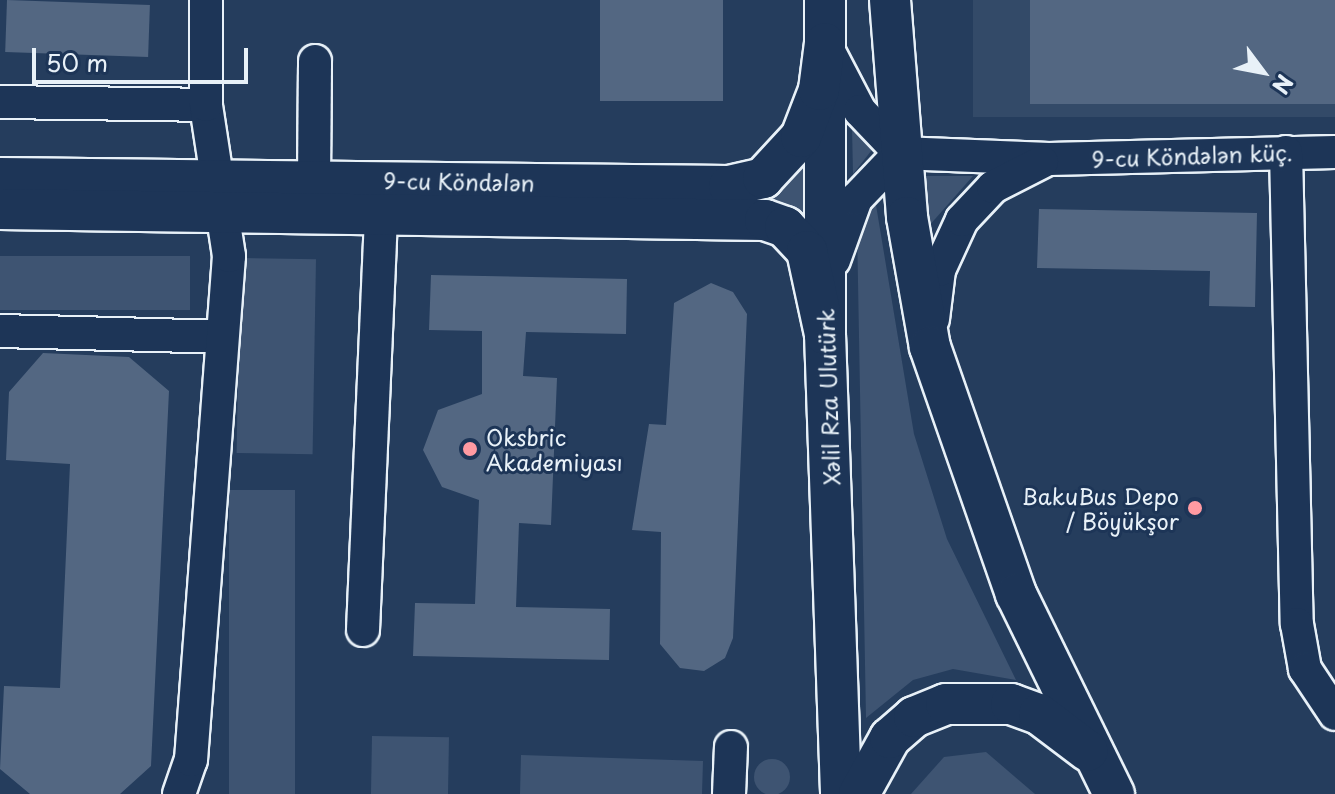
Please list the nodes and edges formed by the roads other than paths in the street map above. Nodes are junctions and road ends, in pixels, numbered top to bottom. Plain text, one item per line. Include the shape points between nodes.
1 (206, 0) edge
2 (825, 0) edge
3 (890, 8) edge
4 (825, 43) junction
5 (315, 61) dead end
6 (0, 102) edge
7 (206, 105) junction
8 (1286, 152) junction
9 (1335, 152) edge
10 (900, 153) junction
11 (963, 155) junction
12 (1049, 159) junction
13 (0, 178) edge
14 (314, 179) junction
15 (218, 194) junction
16 (981, 196) junction
17 (0, 209) edge
18 (381, 212) junction
19 (0, 331) edge
20 (825, 334) junction
21 (222, 337) junction
22 (930, 347) junction
23 (363, 630) dead end
24 (1335, 714) edge
25 (731, 747) dead end
26 (1115, 785) edge
27 (179, 794) edge
28 (729, 794) edge
29 (841, 794) edge
30 (859, 794) edge

1 - 7 street
2 - 4 main road, Xəlil Rza Ulutürk
3 - 10 main road
4 - 10 street via 847,92
4 - 14 main road, 9-cu Köndələn via 819,90 801,137 776,168 747,183
4 - 20 main road, Xəlil Rza Ulutürk
5 - 14 street
6 - 7 street
7 - 15 street
8 - 9 street, 9-cu Köndələn küç.
8 - 12 street, 9-cu Köndələn küç.
8 - 24 street via 1297,624 1305,669
10 - 11 street, 9-cu Köndələn küç.
10 - 20 street via 846,217
10 - 22 main road
11 - 12 street, 9-cu Köndələn küç.
11 - 16 street via 991,171
12 - 16 street
13 - 15 main road, 9-cu Köndələn
14 - 15 main road, 9-cu Köndələn
15 - 17 main road, 9-cu Köndələn
15 - 18 main road, 9-cu Köndələn
15 - 21 street via 229,256
16 - 22 street via 939,270
18 - 20 main road, 9-cu Köndələn via 765,220 785,227 807,251
18 - 23 street
19 - 21 street
20 - 29 main road, Xəlil Rza Ulutürk
21 - 27 street via 191,760
22 - 26 main road via 1016,594
25 - 28 street
26 - 30 main road via 1073,734 1039,714 1011,704 946,704 914,717 890,738

